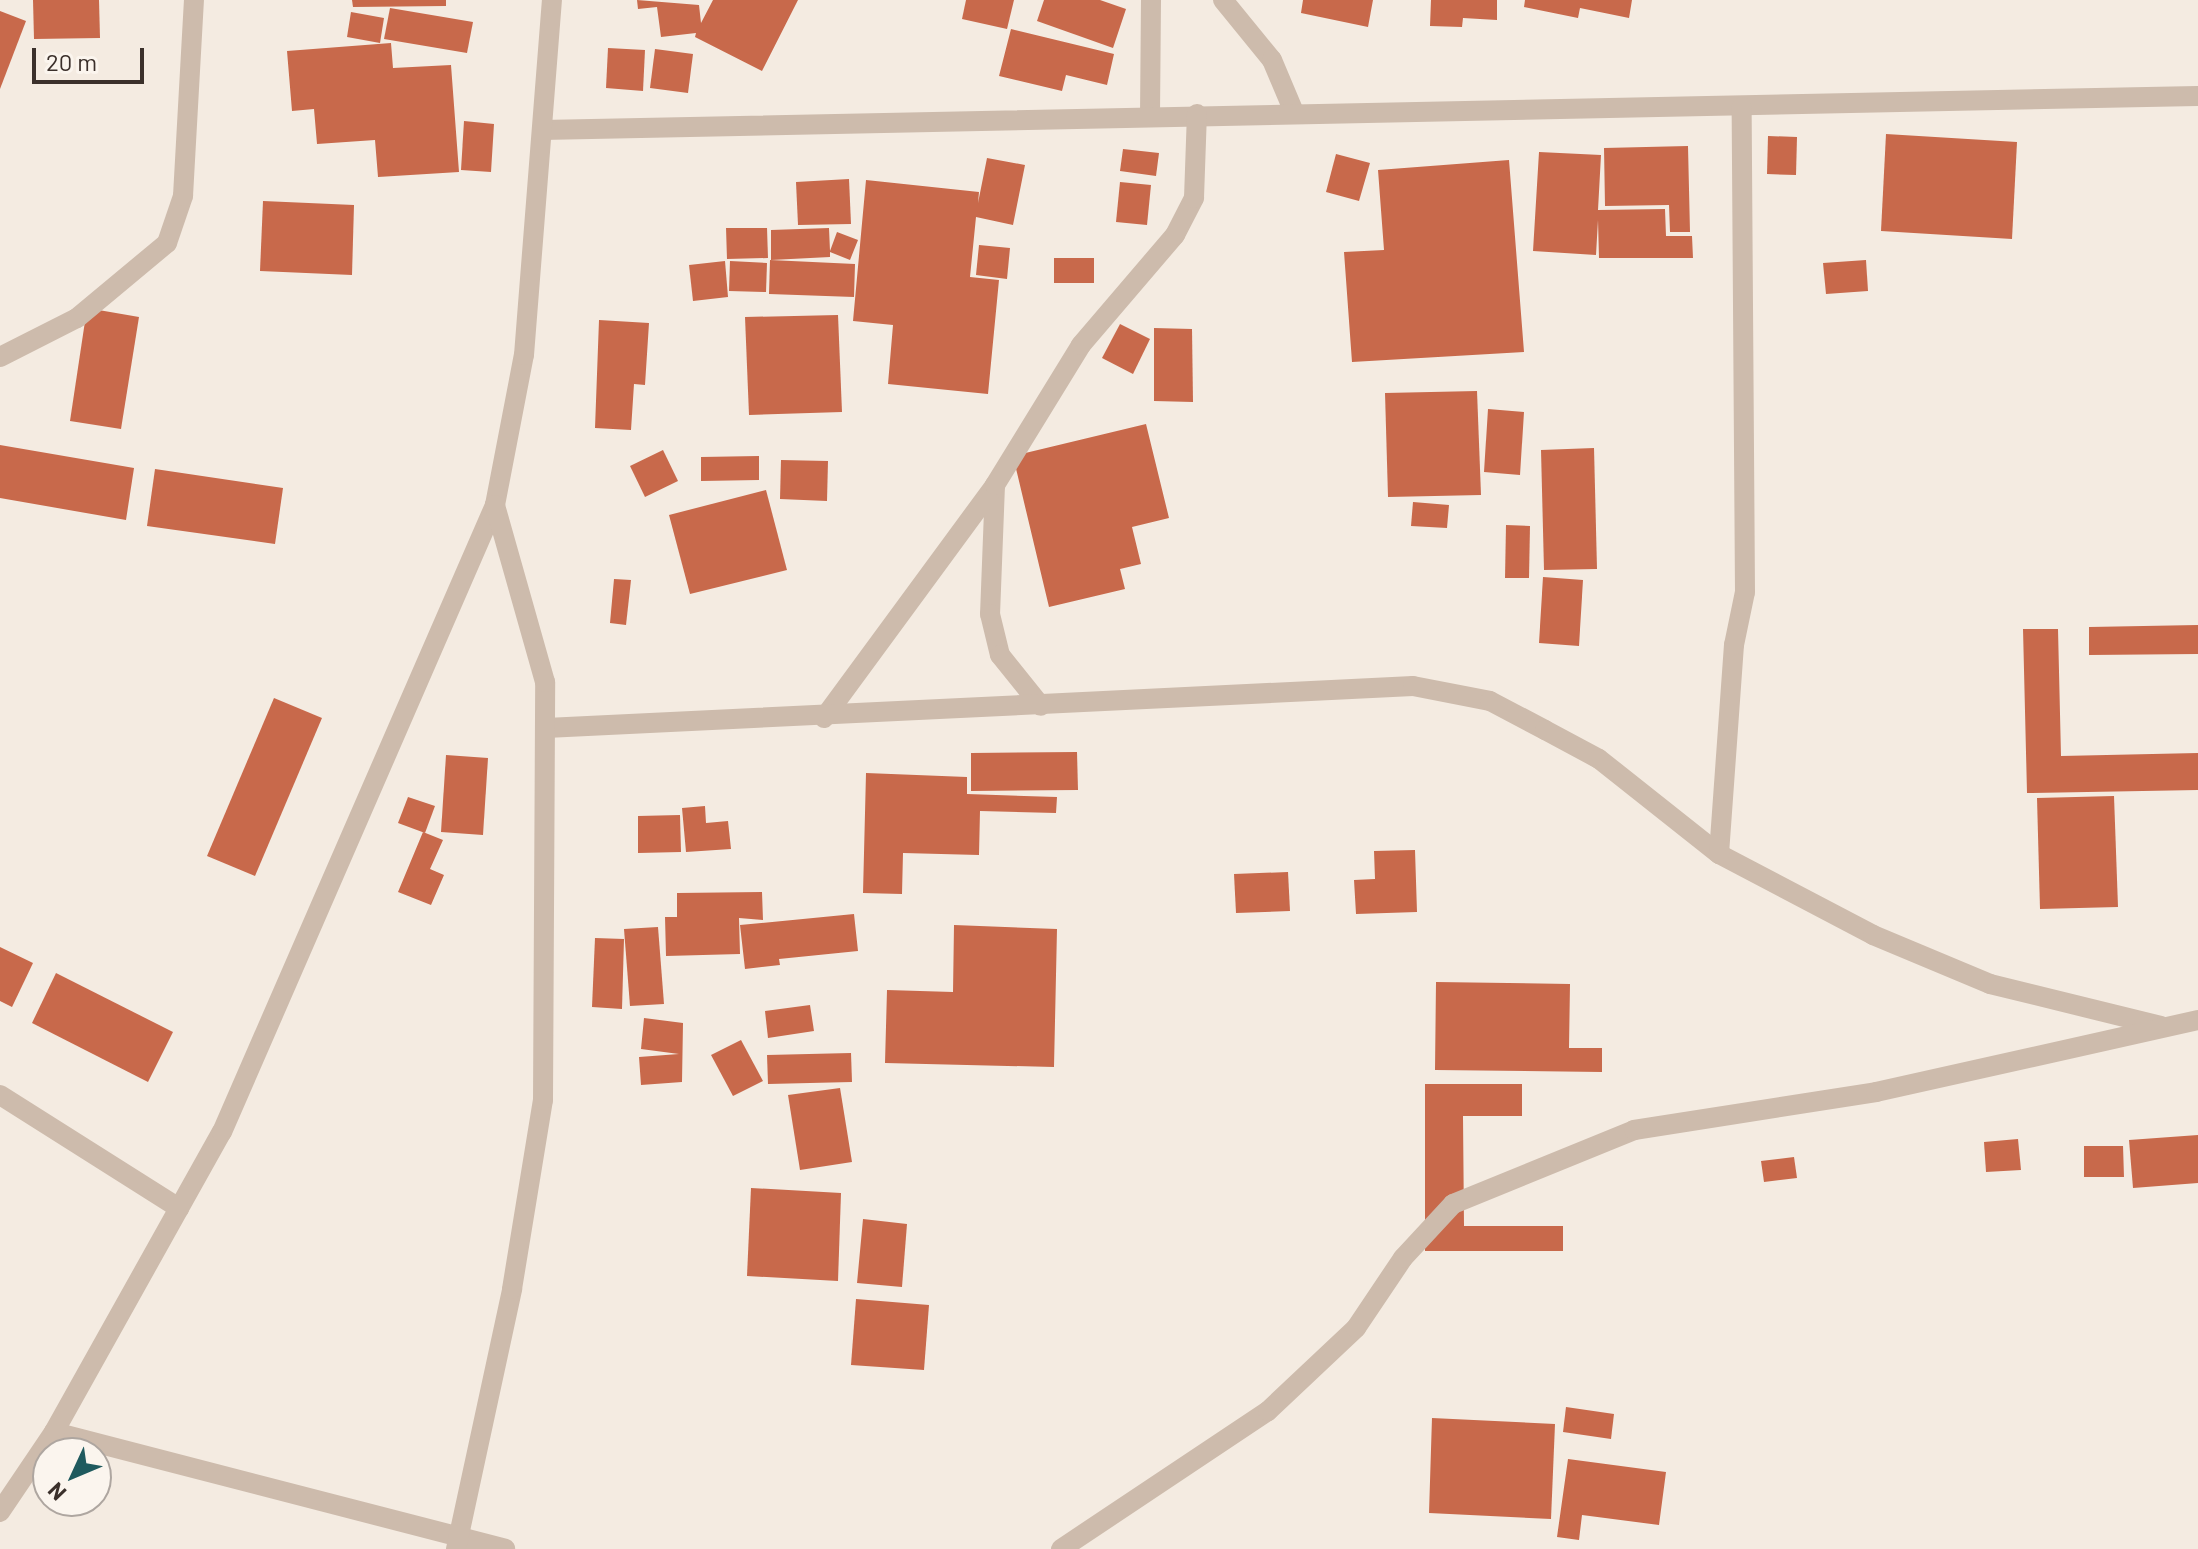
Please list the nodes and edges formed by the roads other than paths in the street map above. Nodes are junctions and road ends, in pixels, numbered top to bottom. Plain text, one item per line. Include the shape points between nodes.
1 (194, 0) edge
2 (552, 0) edge
3 (1151, 0) edge
4 (1223, 0) edge
5 (2198, 96) edge
6 (1742, 107) junction
7 (1294, 112) junction
8 (1197, 114) junction
9 (1150, 115) junction
10 (542, 130) junction
11 (0, 357) edge
12 (995, 485) junction
13 (495, 505) junction
14 (1041, 706) junction
15 (824, 718) junction
16 (546, 728) junction
17 (1719, 854) junction
18 (2198, 1020) edge
19 (2161, 1026) junction
20 (0, 1095) edge
21 (179, 1208) junction
22 (54, 1432) junction
23 (0, 1512) edge
24 (458, 1544) edge
25 (505, 1549) edge
26 (1061, 1549) edge

1 - 11 street via 183,196 167,243 77,318
2 - 10 street
3 - 9 street
4 - 7 street via 1272,60
5 - 6 street
6 - 7 street
6 - 17 street via 1745,592 1734,645
7 - 8 street
8 - 9 street
8 - 12 street via 1194,198 1175,235 1081,345
9 - 10 street
10 - 13 street via 524,355
12 - 14 street via 990,614 1000,655
12 - 15 street
13 - 16 street via 545,682
13 - 21 street via 222,1132
14 - 15 street
14 - 17 street via 1413,686 1490,701 1599,759
15 - 16 street
16 - 24 street via 543,1100 512,1289
17 - 19 street via 1873,935 1990,984
18 - 19 street
19 - 26 street via 1876,1092 1634,1130 1453,1204 1403,1258 1356,1328 1268,1411
20 - 21 street
21 - 22 street
22 - 23 street
22 - 24 street via 287,1489
24 - 25 street

